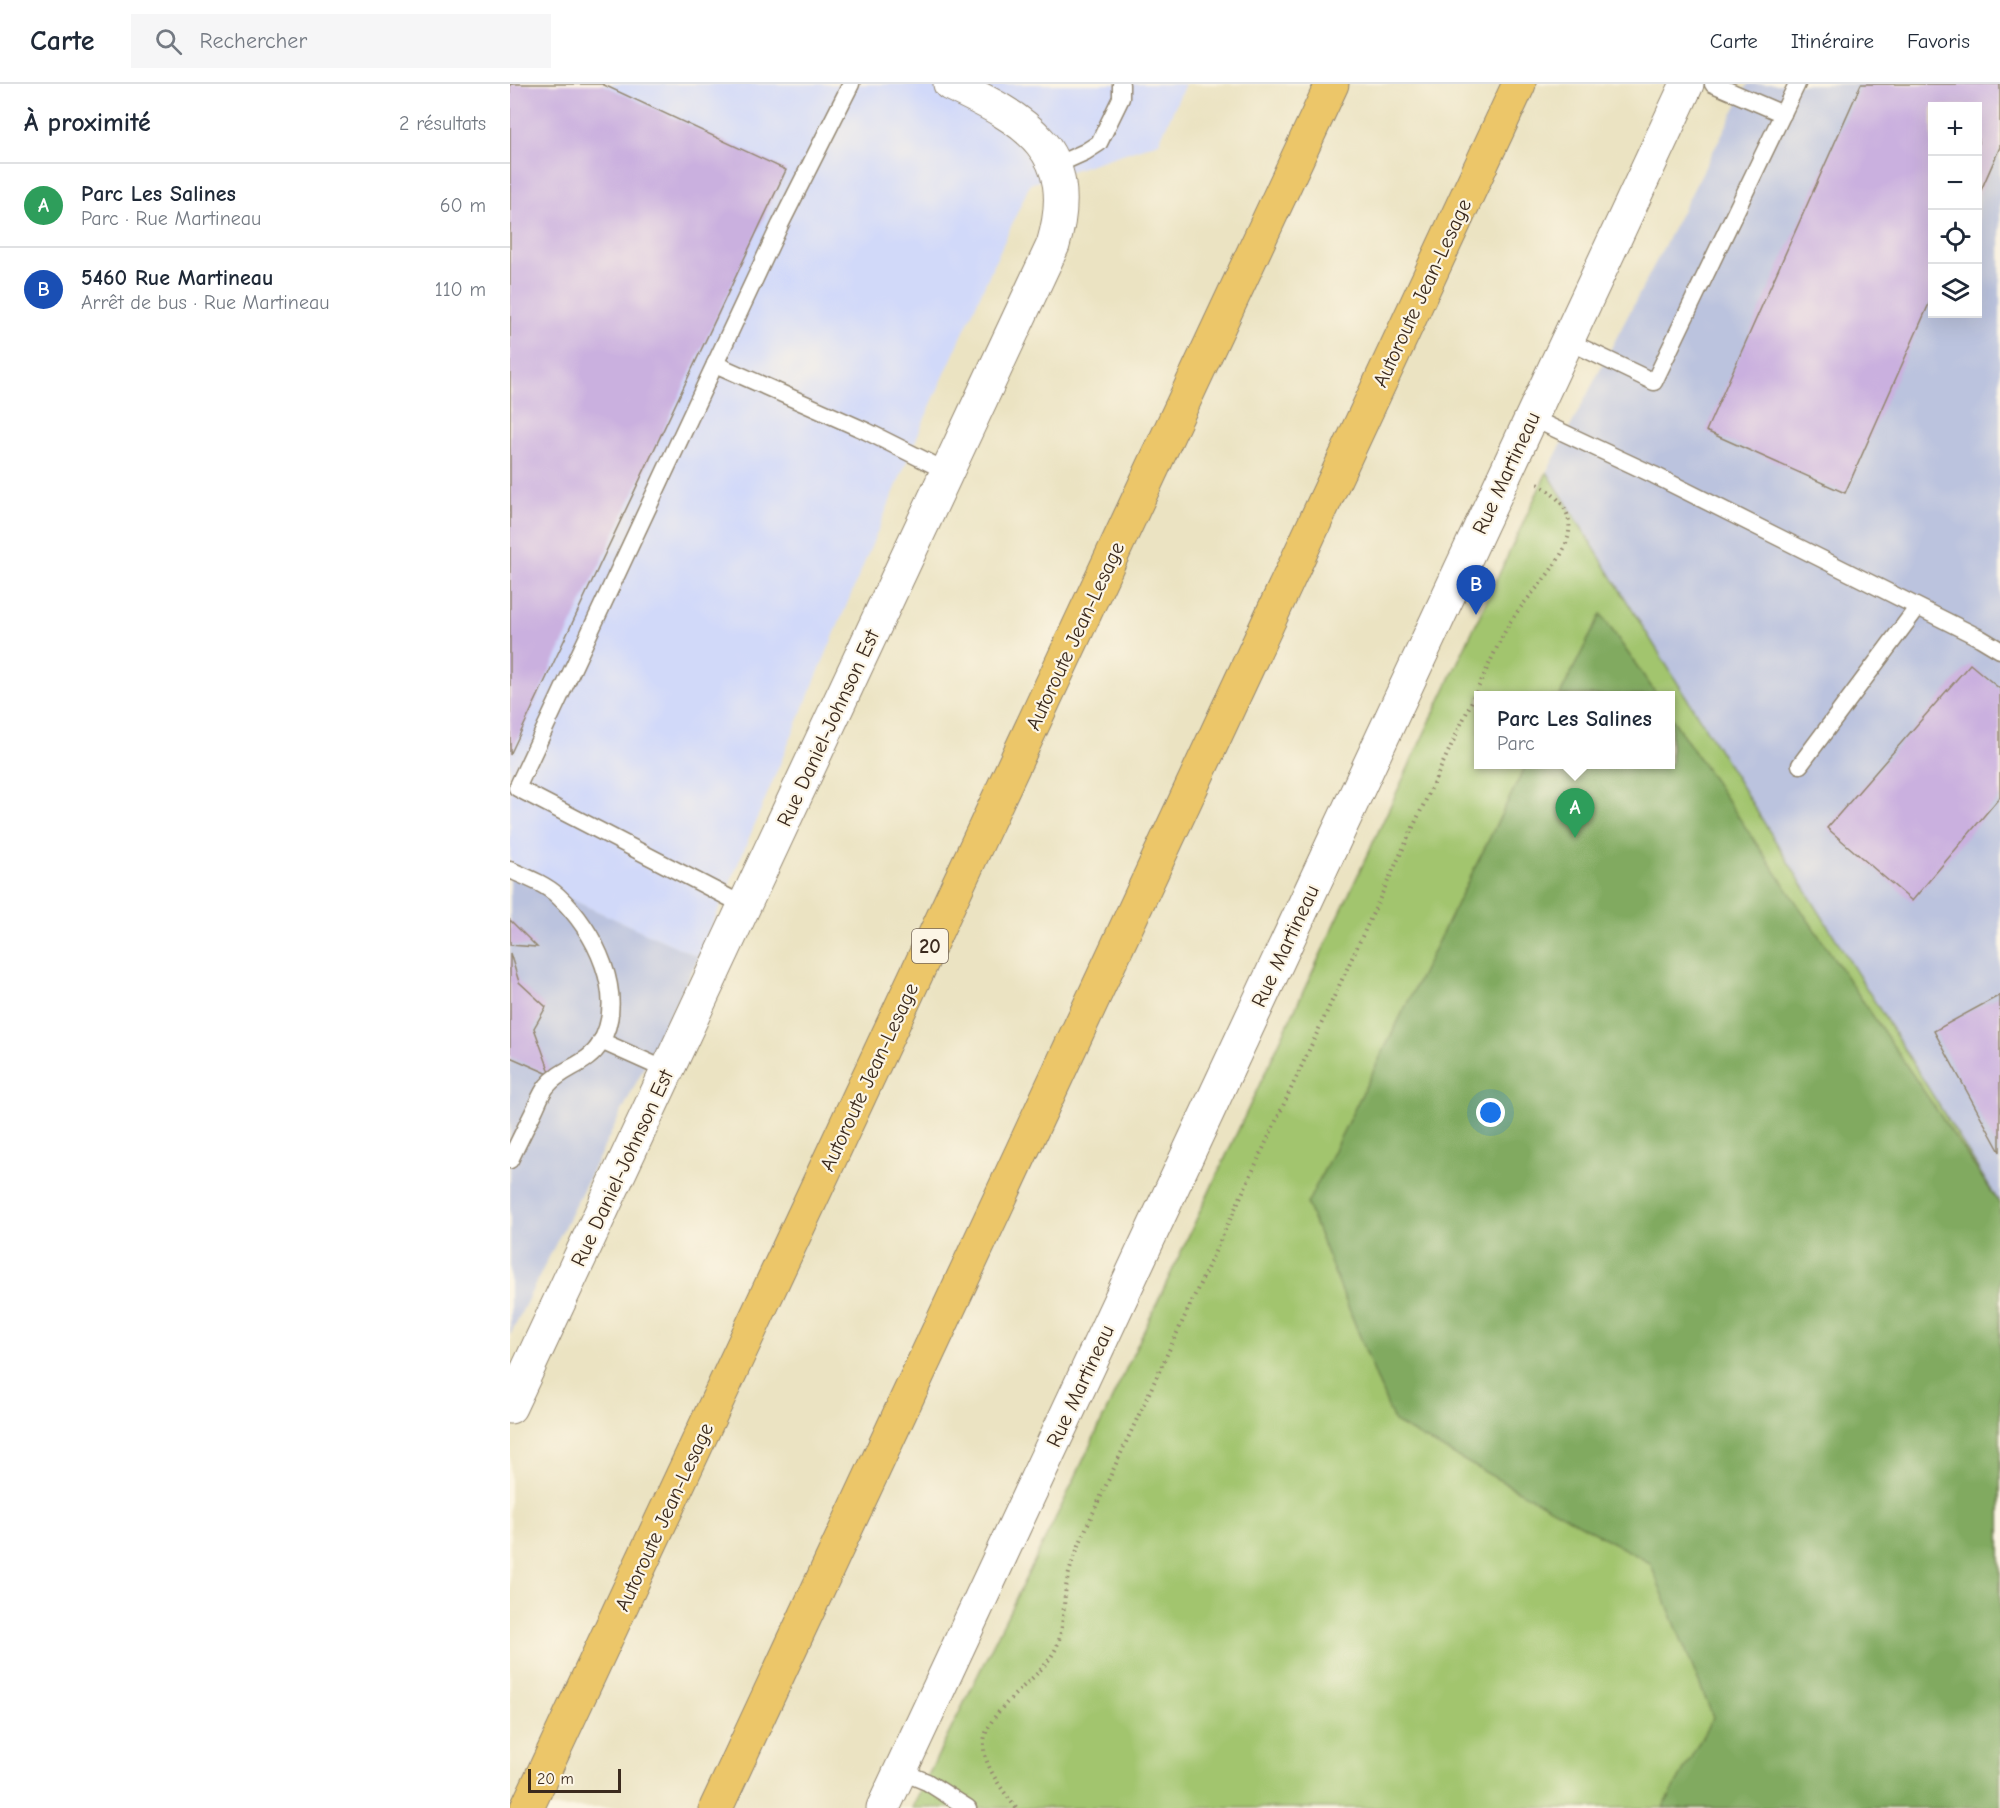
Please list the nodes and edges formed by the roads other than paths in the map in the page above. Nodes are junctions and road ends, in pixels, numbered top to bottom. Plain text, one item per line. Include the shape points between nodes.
1 (851, 84) edge
2 (950, 84) edge
3 (1121, 84) edge
4 (1332, 84) edge
5 (1520, 84) edge
6 (1687, 84) edge
7 (1713, 84) edge
8 (1797, 84) edge
9 (1783, 114) junction
10 (1054, 166) junction
11 (1568, 341) junction
12 (715, 363) junction
13 (1532, 418) junction
14 (946, 471) junction
15 (1917, 608) junction
16 (2000, 650) edge
17 (1800, 765) dead end
18 (510, 870) edge
19 (745, 906) junction
20 (601, 1041) junction
21 (668, 1071) junction
22 (510, 1160) edge
23 (510, 1407) edge
24 (900, 1771) junction
25 (527, 1808) edge
26 (716, 1808) edge
27 (883, 1808) edge
28 (968, 1808) edge

1 - 12 lane
2 - 10 street, Rue Daniel-Johnson Est via 1020,121 1041,142
3 - 10 lane via 1121,98 1099,143
4 - 25 highway, Autoroute Jean-Lesage / 20
5 - 26 highway, Autoroute Jean-Lesage
6 - 11 street, Rue Martineau
7 - 9 lane
8 - 9 lane
9 - 11 lane via 1654,382
10 - 14 street, Rue Daniel-Johnson Est via 1061,201 1053,245
11 - 13 street, Rue Martineau
12 - 14 lane
12 - 19 lane via 517,788
13 - 15 lane
13 - 24 street, Rue Martineau
14 - 19 street, Rue Daniel-Johnson Est
15 - 16 lane
15 - 17 lane
18 - 20 lane via 558,895 583,925 597,950 610,1001 609,1020
19 - 21 street, Rue Daniel-Johnson Est
20 - 21 lane
20 - 22 lane via 591,1055 546,1086
21 - 23 street, Rue Daniel-Johnson Est
24 - 27 street, Rue Martineau
24 - 28 lane via 927,1782

